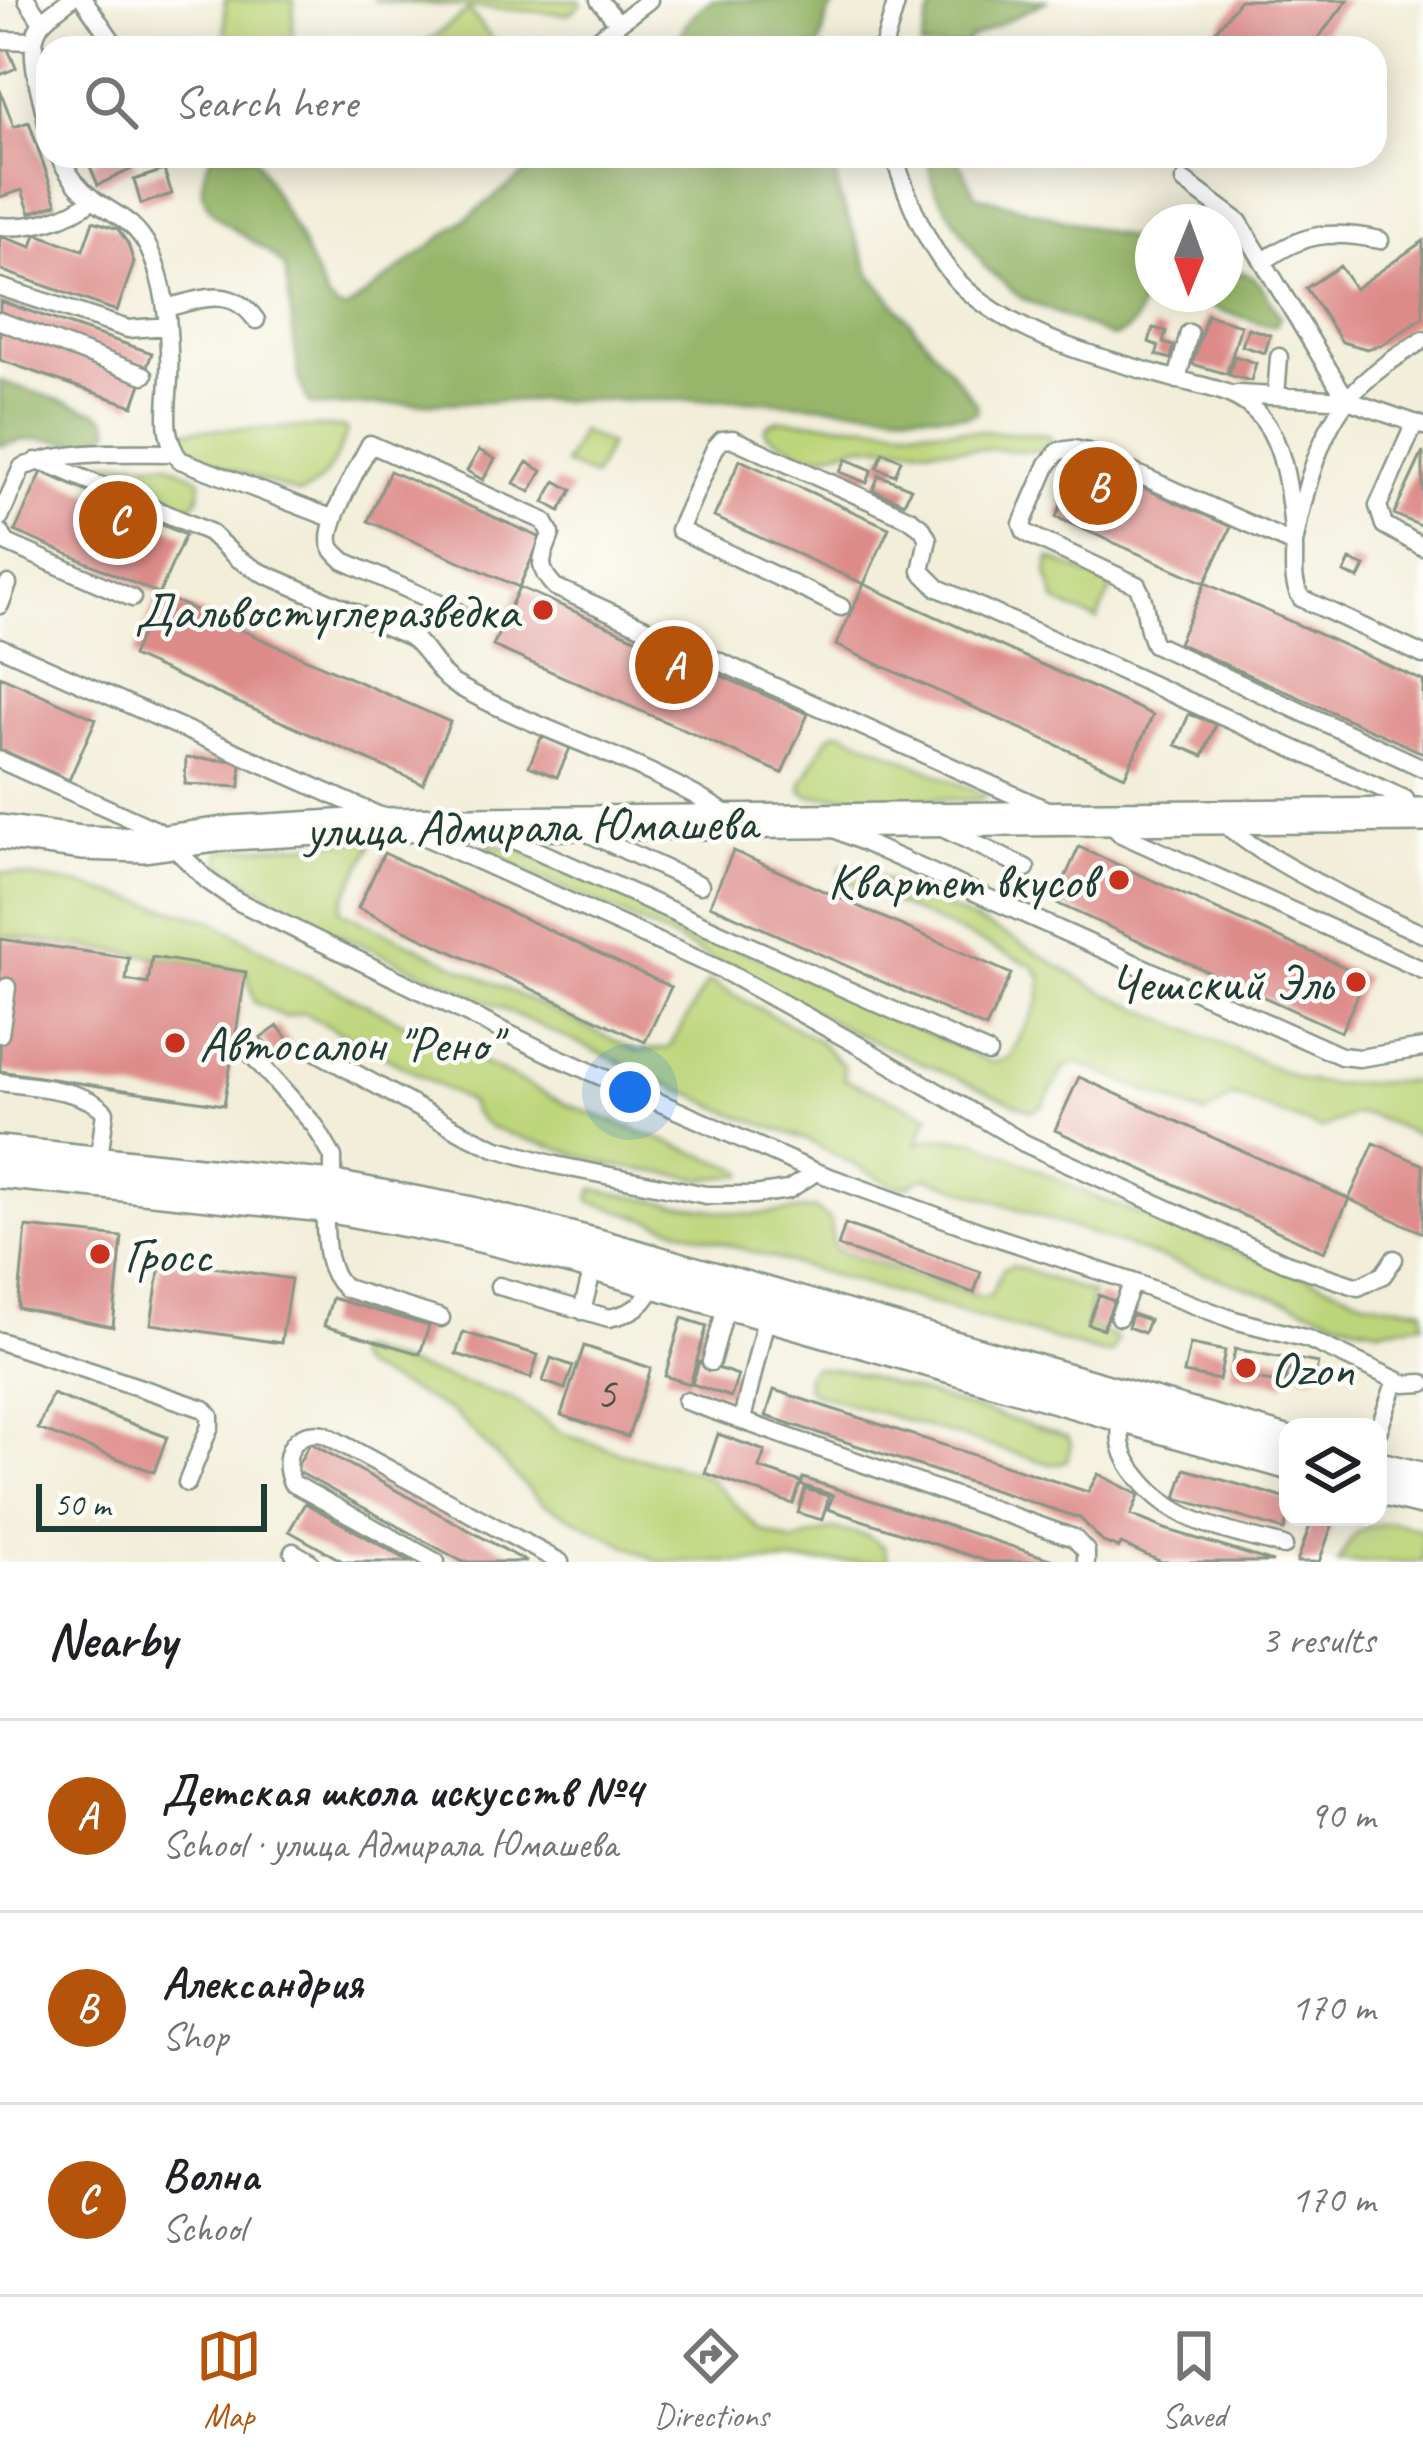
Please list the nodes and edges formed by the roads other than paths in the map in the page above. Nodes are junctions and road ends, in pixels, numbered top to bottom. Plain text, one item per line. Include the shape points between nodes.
1 (27, 0) edge
2 (69, 0) edge
3 (84, 0) edge
4 (599, 0) edge
5 (649, 0) edge
6 (897, 0) edge
7 (41, 21) junction
8 (618, 23) junction
9 (109, 36) edge
10 (601, 36) edge
11 (886, 36) edge
12 (0, 40) edge
13 (34, 41) junction
14 (36, 53) edge
15 (66, 168) edge
16 (898, 168) edge
17 (1184, 181) dead end
18 (93, 199) junction
19 (0, 226) edge
20 (1380, 240) dead end
21 (1263, 262) junction
22 (0, 287) edge
23 (167, 317) junction
24 (256, 320) dead end
25 (0, 321) edge
26 (1190, 333) dead end
27 (1423, 340) edge
28 (1279, 357) dead end
29 (144, 374) dead end
30 (1177, 380) junction
31 (1235, 394) junction
32 (1276, 396) junction
33 (1347, 400) junction
34 (1419, 424) edge
35 (175, 453) junction
36 (36, 461) junction
37 (0, 517) edge
38 (334, 519) junction
39 (0, 532) edge
40 (1294, 544) junction
41 (1423, 547) edge
42 (8, 584) dead end
43 (132, 598) dead end
44 (0, 605) edge
45 (841, 607) dead end
46 (458, 612) dead end
47 (0, 647) edge
48 (1423, 655) edge
49 (0, 760) edge
50 (1423, 769) edge
51 (1417, 815) edge
52 (1221, 817) junction
53 (1064, 818) junction
54 (812, 819) junction
55 (923, 819) junction
56 (1106, 819) junction
57 (734, 820) junction
58 (477, 823) junction
59 (564, 823) junction
60 (397, 824) junction
61 (0, 832) edge
62 (170, 843) junction
63 (1026, 868) dead end
64 (700, 885) dead end
65 (1423, 934) edge
66 (1423, 970) edge
67 (7, 987) dead end
68 (0, 1034) edge
69 (246, 1048) dead end
70 (1423, 1048) edge
71 (315, 1051) dead end
72 (988, 1053) dead end
73 (0, 1082) edge
74 (0, 1162) edge
75 (816, 1172) junction
76 (97, 1173) junction
77 (329, 1197) junction
78 (596, 1255) junction
79 (1394, 1259) dead end
80 (658, 1272) junction
81 (1133, 1282) junction
82 (499, 1286) dead end
83 (750, 1299) junction
84 (582, 1311) junction
85 (1119, 1317) dead end
86 (441, 1318) dead end
87 (0, 1341) edge
88 (711, 1361) dead end
89 (1396, 1380) junction
90 (1423, 1383) edge
91 (686, 1400) dead end
92 (1123, 1408) junction
93 (1383, 1418) edge
94 (742, 1420) junction
95 (1279, 1451) edge
96 (1387, 1480) edge
97 (188, 1483) dead end
98 (1423, 1489) edge
99 (1284, 1546) dead end
100 (293, 1552) dead end
101 (310, 1562) edge
102 (436, 1562) edge
103 (560, 1562) edge
104 (1085, 1562) edge

1 - 7 lane
2 - 7 lane
3 - 9 lane
4 - 8 lane
5 - 8 lane
6 - 11 lane
7 - 13 lane
8 - 10 lane
12 - 13 lane
13 - 14 lane
15 - 18 lane
16 - 30 lane via 910,206 965,289 1010,322
17 - 21 lane via 1239,222
18 - 19 lane via 43,222
18 - 23 lane via 135,226
20 - 21 lane via 1312,236
21 - 33 lane
22 - 23 lane via 128,329
23 - 24 lane via 212,297 247,307
23 - 35 lane via 166,420
25 - 29 lane
26 - 30 lane
27 - 33 lane
28 - 32 lane
30 - 31 lane
31 - 32 lane
31 - 40 lane via 1276,439
32 - 33 lane
33 - 34 lane
33 - 40 lane via 1310,473
34 - 41 lane via 1378,506 1384,525
35 - 36 lane
35 - 38 lane
36 - 37 lane via 22,466
36 - 57 lane via 209,532 258,571 411,637 448,680
38 - 46 lane via 331,545 344,561
38 - 53 lane via 370,444 544,521 551,534 540,565 555,587
39 - 43 lane via 7,543
40 - 48 lane via 1293,584 1301,598
40 - 50 lane via 1074,449 1048,464 1022,524 1137,585 1154,644
42 - 44 lane
45 - 51 lane via 679,530 722,440 910,519 928,539 921,571 938,588 1405,799
47 - 60 lane
49 - 62 lane
51 - 52 street, улица Адмирала Юмашева
52 - 56 street, улица Адмирала Юмашева
52 - 65 lane via 1250,843
53 - 55 street, улица Адмирала Юмашева
53 - 56 street, улица Адмирала Юмашева
54 - 55 street, улица Адмирала Юмашева
54 - 57 street, улица Адмирала Юмашева
54 - 70 lane via 1341,1056
55 - 63 lane
56 - 66 lane via 1120,834
57 - 59 street, улица Адмирала Юмашева
58 - 59 street, улица Адмирала Юмашева
58 - 60 street, улица Адмирала Юмашева
58 - 72 lane
59 - 64 lane
60 - 62 street, улица Адмирала Юмашева
60 - 79 lane via 728,973 1024,1143 1286,1263 1358,1287
61 - 62 street, улица Адмирала Юмашева via 114,846
62 - 75 lane via 237,901
67 - 68 lane
69 - 77 lane via 316,1126 333,1157
71 - 75 lane via 465,1134 555,1165 706,1195 788,1190
73 - 76 lane via 102,1108
74 - 76 main road
75 - 81 lane
76 - 77 main road
77 - 78 main road
77 - 86 lane via 327,1245 336,1280
78 - 80 main road
78 - 84 lane
80 - 83 main road
80 - 84 lane via 650,1295 625,1315
81 - 85 lane
81 - 89 lane via 1307,1339
82 - 84 lane
83 - 88 lane
83 - 92 main road
83 - 94 lane
87 - 97 lane via 204,1409 210,1426
89 - 90 lane
89 - 93 lane
91 - 94 lane
92 - 95 main road
92 - 99 lane via 1121,1452 1162,1503
94 - 104 lane via 1074,1538
96 - 98 main road
100 - 101 lane
102 - 103 lane via 292,1483 287,1462 295,1441 324,1434

